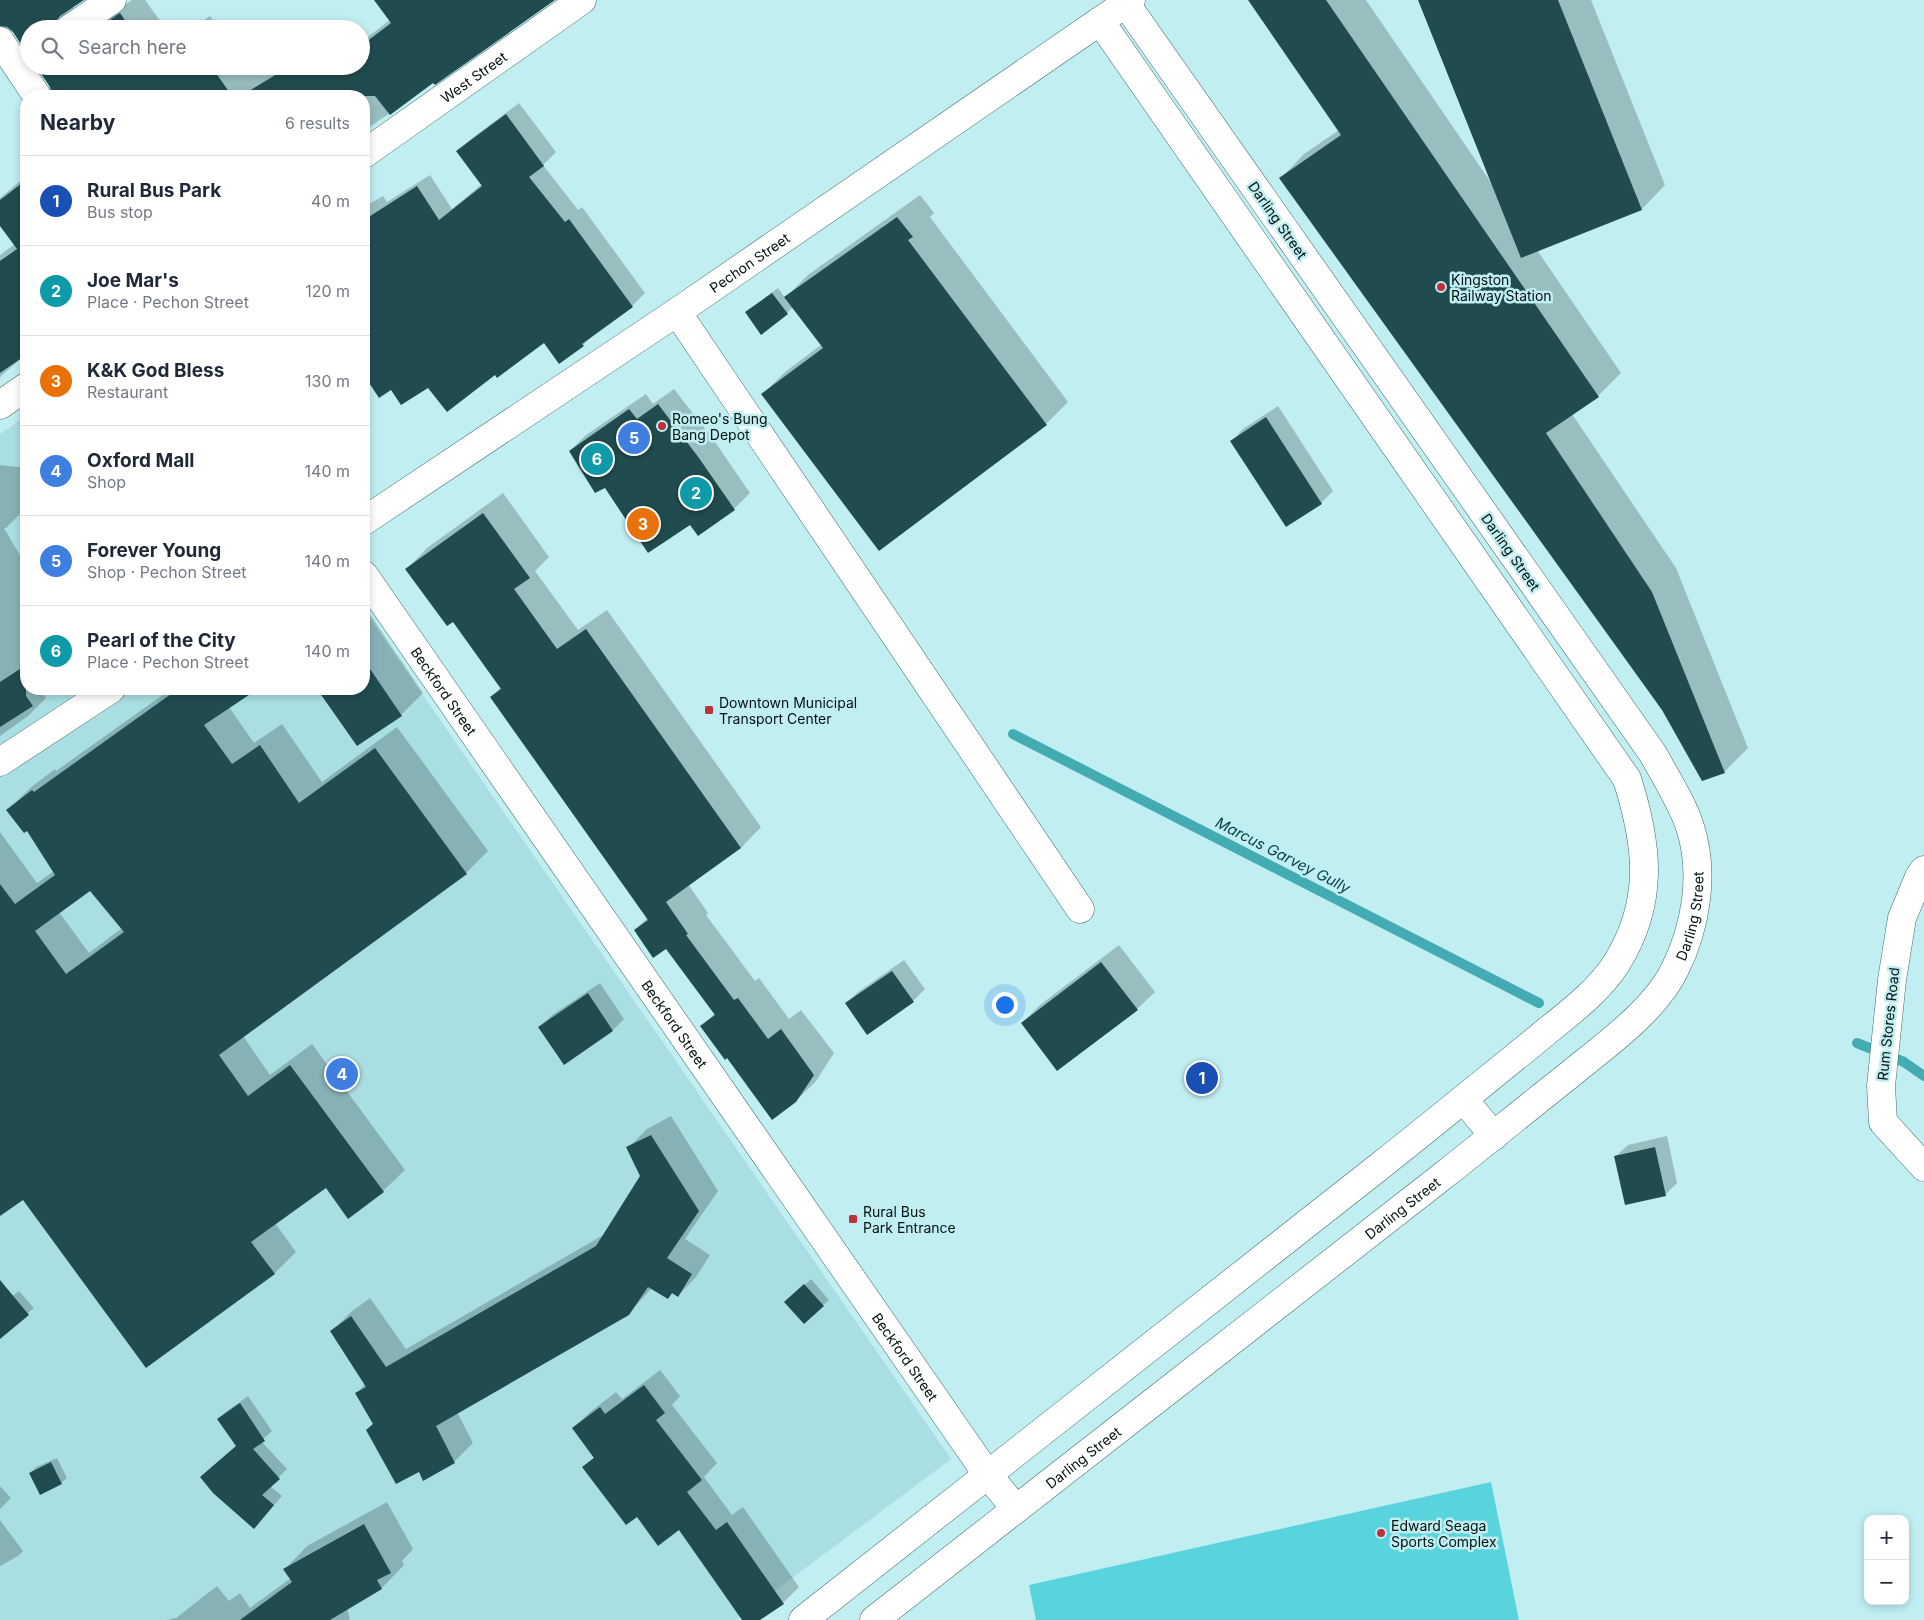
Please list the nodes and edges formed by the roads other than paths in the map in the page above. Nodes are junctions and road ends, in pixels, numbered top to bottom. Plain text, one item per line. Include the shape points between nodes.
1 (112, 0) edge
2 (582, 0) edge
3 (1126, 1) edge
4 (82, 20) edge
5 (1100, 21) junction
6 (0, 41) edge
7 (15, 65) edge
8 (22, 75) edge
9 (33, 90) edge
10 (370, 150) edge
11 (1252, 184) junction
12 (1226, 202) junction
13 (677, 312) junction
14 (20, 391) edge
15 (0, 405) edge
16 (370, 517) edge
17 (370, 584) edge
18 (102, 695) edge
19 (0, 762) edge
20 (1924, 870) edge
21 (1080, 909) dead end
22 (1464, 1100) junction
23 (1494, 1136) junction
24 (1924, 1167) edge
25 (987, 1474) junction
26 (1016, 1509) junction
27 (803, 1620) edge
28 (874, 1620) edge

1 - 4 street
2 - 10 street, West Street
3 - 5 street, Pechon Street
3 - 11 street, Darling Street
5 - 12 street
5 - 13 street, Pechon Street
6 - 7 street
8 - 9 street
11 - 12 street
11 - 23 street, Darling Street via 1653,754 1691,829 1698,879 1696,906 1675,971 1654,1001 1626,1028
12 - 22 street via 1627,779 1639,816 1644,849 1643,891 1631,936 1614,966 1588,996
13 - 16 street, Pechon Street
13 - 21 street
14 - 15 street
17 - 25 street, Beckford Street
18 - 19 street
20 - 24 street, Rum Stores Road via 1902,918 1892,980 1882,1086 1883,1122
22 - 23 street
22 - 25 street
23 - 26 street, Darling Street
25 - 26 street, Beckford Street
25 - 27 street
26 - 28 street, Darling Street

